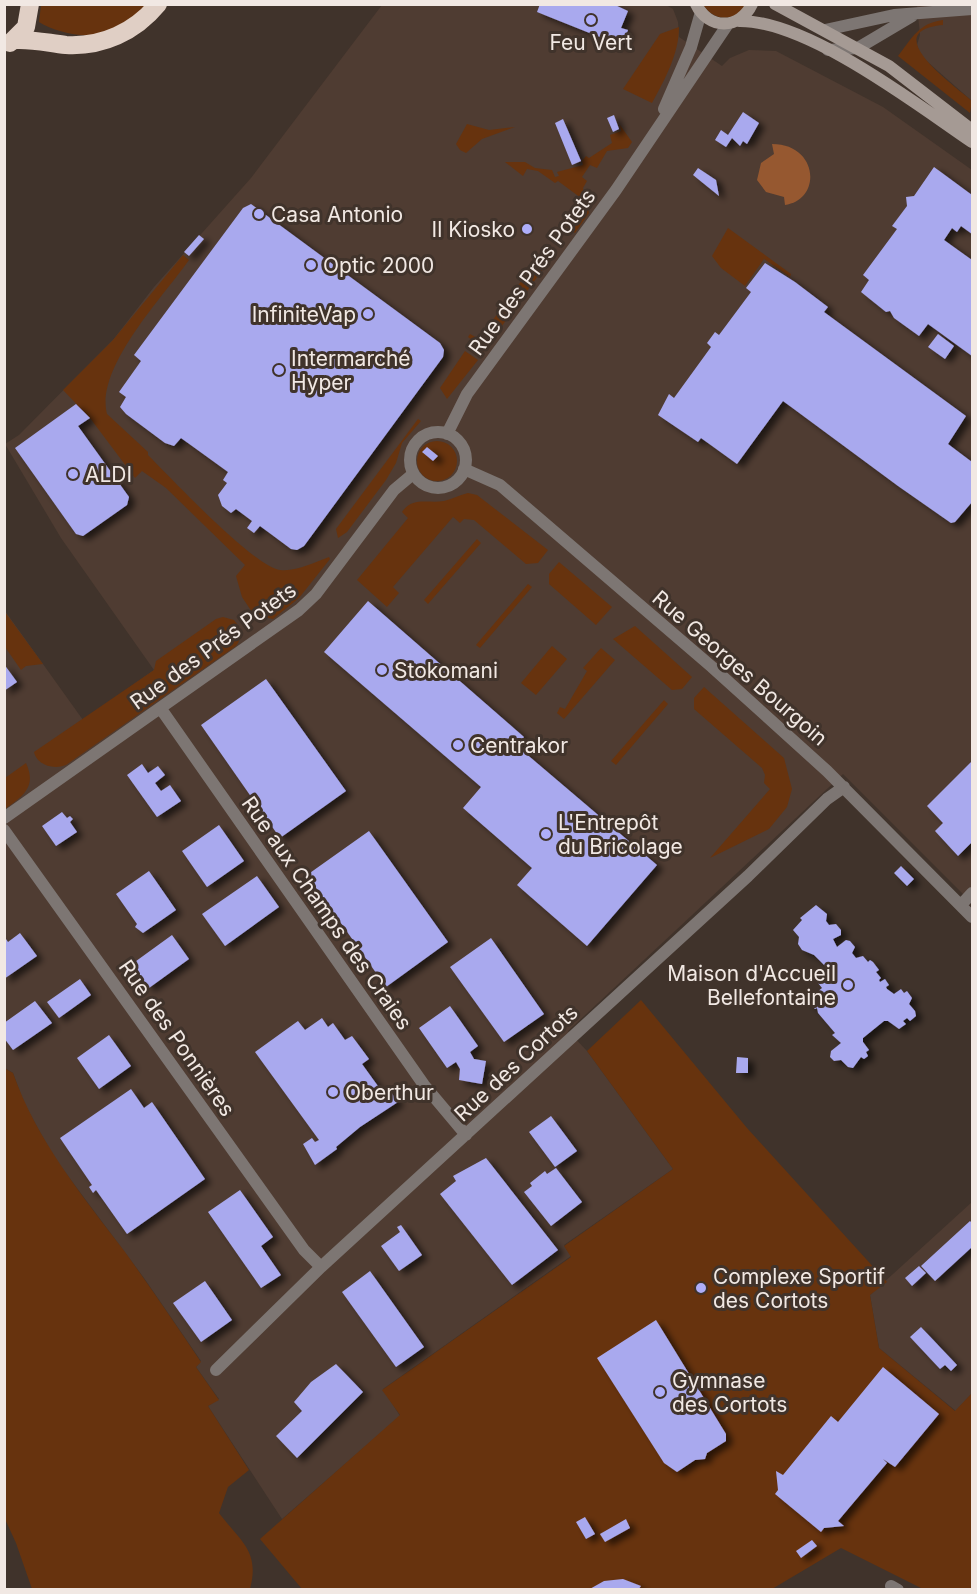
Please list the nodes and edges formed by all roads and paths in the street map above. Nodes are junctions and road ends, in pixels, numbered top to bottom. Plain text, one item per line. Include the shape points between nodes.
1 (30, 4) edge
2 (158, 4) edge
3 (752, 4) edge
4 (775, 4) edge
5 (699, 8) edge
6 (972, 9) edge
7 (916, 14) junction
8 (733, 22) junction
9 (825, 30) junction
10 (10, 43) edge
11 (858, 48) junction
12 (828, 50) junction
13 (972, 130) edge
14 (652, 134) junction
15 (972, 142) edge
16 (447, 434) junction
17 (464, 469) junction
18 (413, 474) junction
19 (161, 709) junction
20 (844, 787) junction
21 (4, 818) edge
22 (4, 830) edge
23 (972, 894) edge
24 (960, 905) junction
25 (972, 917) edge
26 (466, 1135) junction
27 (321, 1267) junction
28 (216, 1370) dead end

1 - 10 highway via 26,27
2 - 10 highway via 128,31 103,41 67,45 38,39
3 - 8 main road
4 - 9 main road
5 - 8 main road via 713,22
5 - 14 street, Rue des Prés Potets via 688,53
6 - 7 street
7 - 9 street
7 - 11 street
8 - 12 main road via 770,25
8 - 14 street, Rue des Prés Potets
9 - 11 main road
11 - 12 street
11 - 13 main road via 889,66
12 - 15 main road via 881,79
14 - 16 street, Rue des Prés Potets via 577,245 467,394
16 - 17 street via 462,446
16 - 18 street via 430,434 415,444 410,461
17 - 18 street via 455,482 440,488 425,485
17 - 20 street, Rue Georges Bourgoin via 491,479 514,497 712,667
18 - 19 street, Rue des Prés Potets via 394,490 316,594
19 - 21 street, Rue des Prés Potets
19 - 26 street, Rue aux Champs des Craies via 424,1085
20 - 24 street, Rue Georges Bourgoin
20 - 26 street, Rue des Cortots
22 - 27 street, Rue des Ponnières via 304,1250
23 - 24 street
24 - 25 street, Rue Georges Bourgoin
26 - 27 street, Rue des Cortots
27 - 28 street, Rue des Cortots

